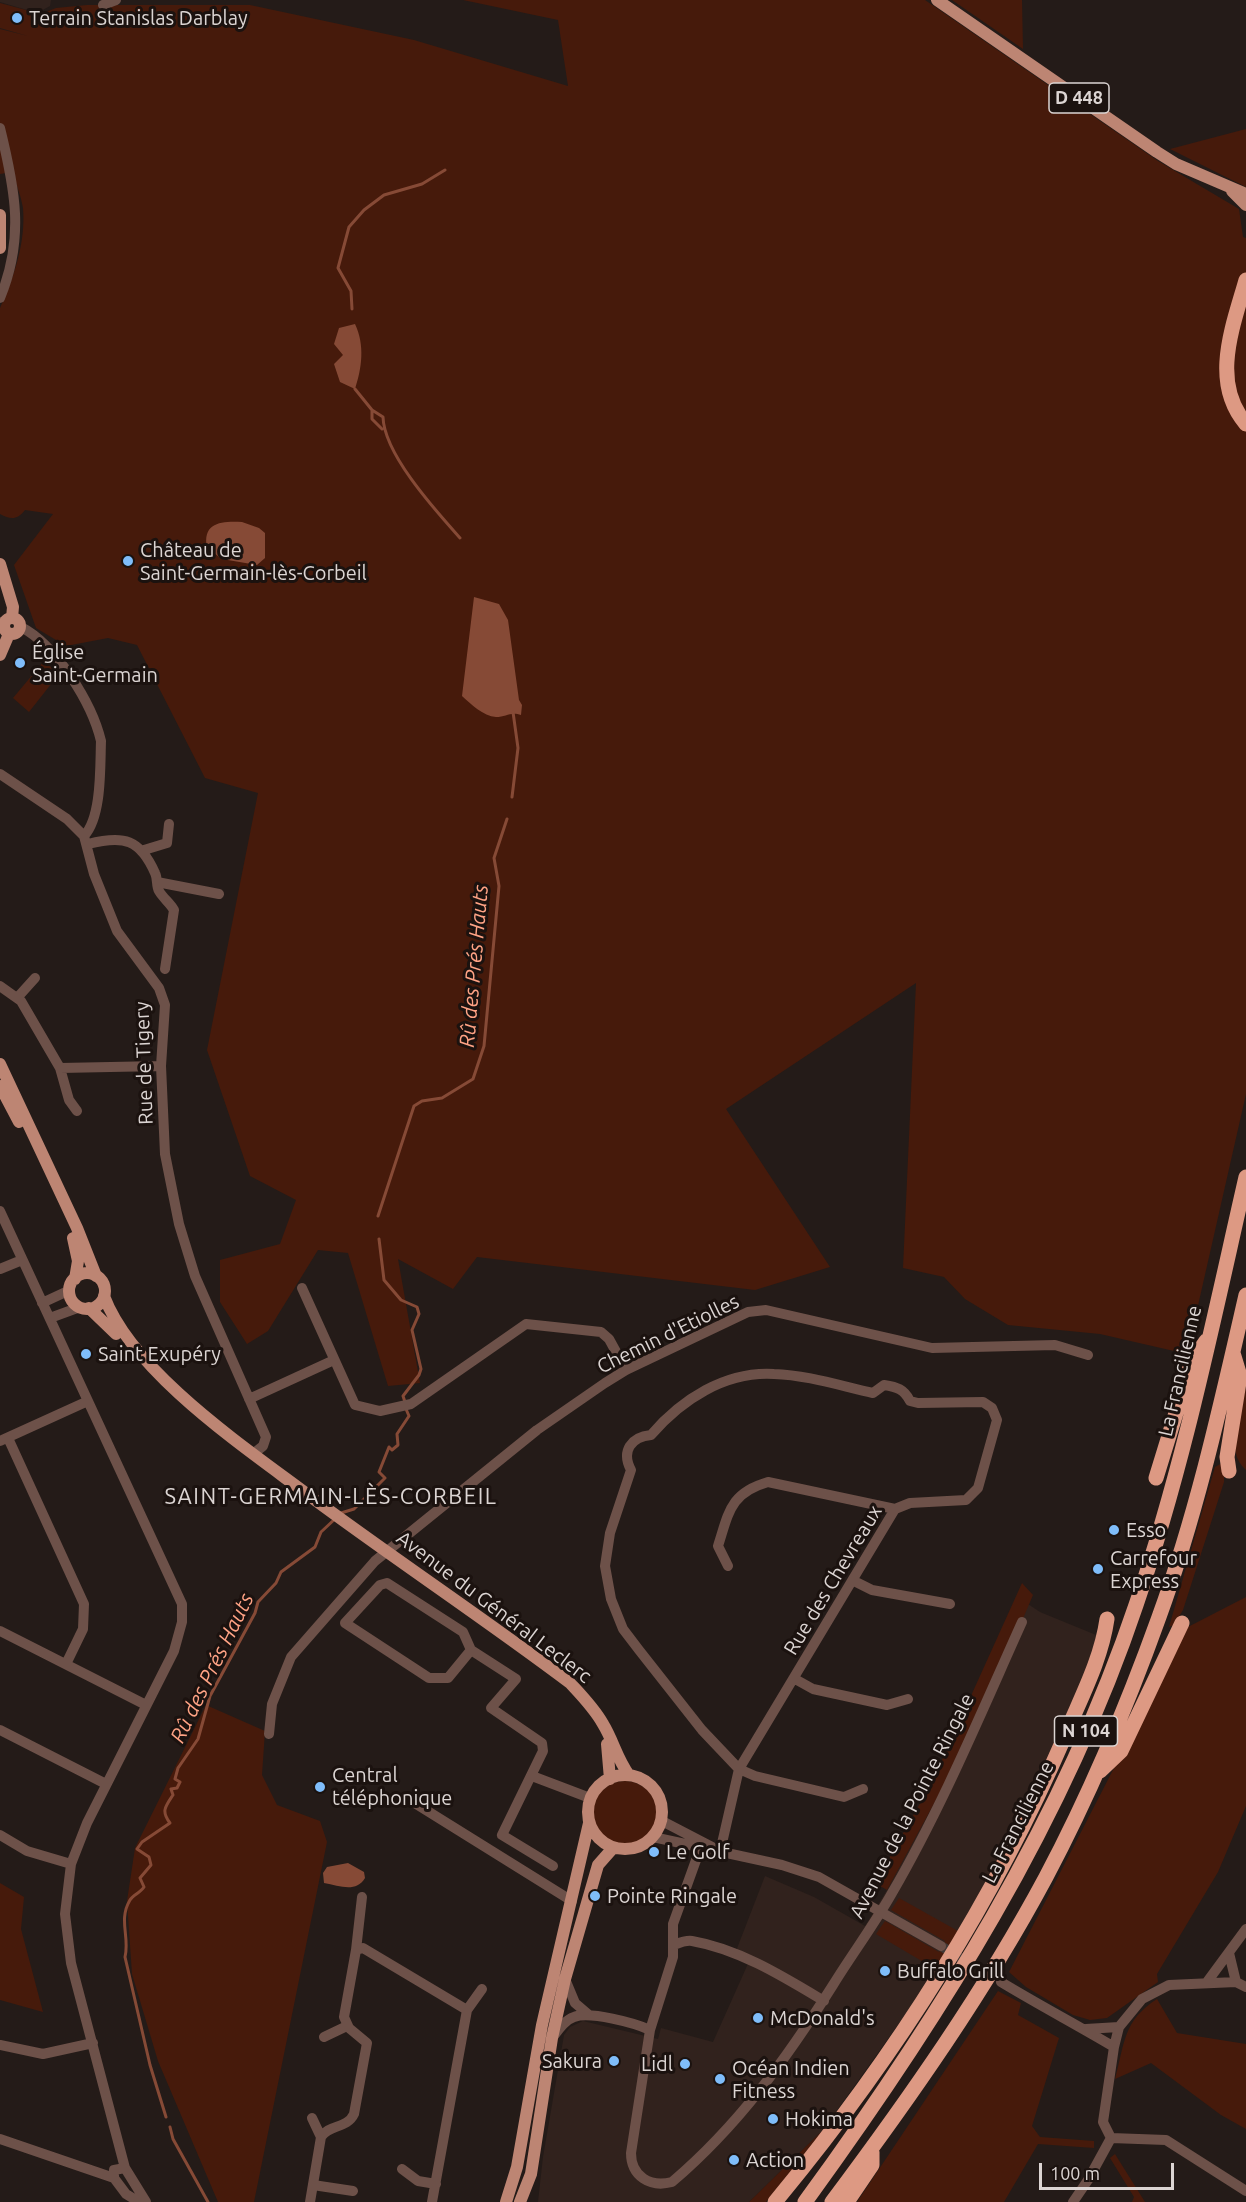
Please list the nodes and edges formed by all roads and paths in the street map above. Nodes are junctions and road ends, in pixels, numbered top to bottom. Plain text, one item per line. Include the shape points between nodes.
1 (116, 0) edge
2 (937, 0) edge
3 (103, 5) dead end
4 (0, 129) edge
5 (1227, 186) junction
6 (1246, 194) edge
7 (1246, 205) edge
8 (0, 215) edge
9 (0, 248) edge
10 (1246, 280) edge
11 (0, 298) edge
12 (1246, 307) edge
13 (1246, 412) edge
14 (1246, 424) edge
15 (1, 569) edge
16 (9, 625) edge
17 (0, 655) edge
18 (0, 774) edge
19 (170, 824) dead end
20 (86, 840) junction
21 (144, 850) junction
22 (157, 882) junction
23 (219, 894) dead end
24 (165, 969) dead end
25 (35, 978) dead end
26 (0, 986) edge
27 (16, 998) junction
28 (0, 1064) edge
29 (161, 1066) junction
30 (60, 1068) junction
31 (0, 1073) edge
32 (0, 1086) edge
33 (77, 1111) dead end
34 (28, 1123) junction
35 (1246, 1177) edge
36 (0, 1211) edge
37 (22, 1260) junction
38 (0, 1269) edge
39 (96, 1276) junction
40 (72, 1284) junction
41 (302, 1288) dead end
42 (1246, 1295) edge
43 (104, 1296) junction
44 (42, 1303) junction
45 (85, 1308) junction
46 (50, 1317) junction
47 (1210, 1336) junction
48 (1233, 1353) junction
49 (1088, 1355) dead end
50 (334, 1360) junction
51 (626, 1370) junction
52 (249, 1399) junction
53 (88, 1401) junction
54 (4, 1439) edge
55 (253, 1454) junction
56 (1229, 1471) dead end
57 (1156, 1478) dead end
58 (895, 1509) junction
59 (336, 1519) junction
60 (384, 1553) junction
61 (728, 1566) dead end
62 (854, 1581) junction
63 (950, 1604) dead end
64 (1107, 1619) dead end
65 (1022, 1622) dead end
66 (1182, 1623) dead end
67 (0, 1631) edge
68 (471, 1650) junction
69 (66, 1664) junction
70 (795, 1678) junction
71 (908, 1699) dead end
72 (146, 1705) junction
73 (0, 1730) edge
74 (268, 1734) dead end
75 (739, 1769) junction
76 (629, 1775) junction
77 (532, 1776) junction
78 (1094, 1777) junction
79 (609, 1779) junction
80 (106, 1784) junction
81 (863, 1789) dead end
82 (590, 1798) junction
83 (413, 1802) dead end
84 (662, 1821) junction
85 (589, 1824) junction
86 (0, 1835) edge
87 (653, 1837) junction
88 (613, 1848) junction
89 (700, 1849) junction
90 (720, 1852) junction
91 (71, 1864) junction
92 (553, 1866) dead end
93 (362, 1897) dead end
94 (572, 1901) junction
95 (1246, 1929) edge
96 (674, 1945) junction
97 (941, 1946) tunnel mouth
98 (356, 1950) junction
99 (1229, 1953) junction
100 (566, 1979) junction
101 (1001, 1982) tunnel mouth
102 (1207, 1982) junction
103 (1241, 1984) edge
104 (482, 1989) dead end
105 (824, 2001) junction
106 (467, 2010) junction
107 (589, 2015) junction
108 (347, 2026) junction
109 (1119, 2027) junction
110 (1086, 2029) junction
111 (651, 2030) junction
112 (324, 2037) dead end
113 (552, 2038) junction
114 (93, 2043) junction
115 (0, 2045) edge
116 (1114, 2047) junction
117 (883, 2091) junction
118 (312, 2118) dead end
119 (321, 2137) junction
120 (1112, 2138) junction
121 (0, 2139) edge
122 (873, 2146) junction
123 (125, 2168) junction
124 (402, 2169) dead end
125 (114, 2178) junction
126 (436, 2184) junction
127 (313, 2185) junction
128 (353, 2191) dead end
129 (1246, 2191) edge
130 (124, 2198) edge
131 (139, 2202) edge
132 (146, 2202) edge
133 (310, 2202) edge
134 (432, 2202) edge
135 (506, 2202) edge
136 (520, 2202) edge
137 (775, 2202) edge
138 (787, 2202) edge
139 (805, 2202) edge
140 (832, 2202) edge
141 (847, 2202) edge
142 (1073, 2202) edge

1 - 3 street
2 - 5 main road, D 448 via 1157,152
4 - 11 street via 17,215 12,260
5 - 6 main road, D 448
5 - 7 main road, D 448
8 - 9 main road
10 - 14 highway via 1227,353 1226,375 1231,400
12 - 13 highway via 1233,362 1236,388
15 - 16 main road via 13,607
16 - 17 main road
16 - 20 street via 48,646 81,695 99,732 95,816
18 - 20 street via 68,819
19 - 21 street via 167,843
20 - 21 street via 130,842
20 - 29 street, Rue de Tigery via 94,874 117,931 159,988 165,1005
21 - 22 street
22 - 23 street
22 - 24 street via 160,893 174,910
25 - 27 street
26 - 27 street
27 - 30 street
28 - 34 main road, Avenue du Général Leclerc
29 - 30 street
29 - 52 street, Rue de Tigery via 165,1154 179,1224 195,1276
30 - 33 street via 69,1100
31 - 34 main road, Avenue du Général Leclerc
32 - 40 main road via 70,1229 78,1261
34 - 39 main road, Avenue du Général Leclerc
35 - 47 highway, La Francilienne / N 104
36 - 37 street
37 - 38 street
37 - 44 street
39 - 40 main road via 82,1274
39 - 43 main road, Avenue du Général Leclerc via 104,1284
40 - 44 street
40 - 45 main road, Avenue du Général Leclerc via 72,1300
41 - 50 street
42 - 48 highway, N 104
43 - 45 main road via 98,1305
43 - 55 main road, Avenue du Général Leclerc via 112,1315 163,1378
44 - 46 street
45 - 46 street
45 - 59 main road, Avenue du Général Leclerc via 104,1320 181,1405
46 - 53 street
47 - 57 highway via 1192,1361
47 - 117 highway, La Francilienne / N 104 via 1167,1511 1136,1608 1102,1693 1009,1889 976,1948
48 - 56 highway via 1240,1376 1227,1457
48 - 78 highway, N 104 via 1193,1514 1164,1605
49 - 51 street, Chemin d'Etiolles via 1055,1345 932,1348 766,1310 748,1312
50 - 51 street via 355,1405 380,1411 411,1404 526,1324 601,1332
50 - 52 street
51 - 60 street, Chemin d'Etiolles via 537,1430
52 - 55 street, Rue de Tigery via 266,1437 263,1446
53 - 54 street
53 - 72 street via 182,1604 179,1638
54 - 69 street via 84,1604 83,1629
55 - 59 main road, Avenue du Général Leclerc
58 - 61 street via 768,1482 752,1486 730,1508 718,1546
58 - 62 street, Rue des Chevreaux
58 - 75 street, Rue des Chevreaux via 910,1503 966,1500 972,1496 978,1488 997,1420 992,1408 982,1402 918,1403 910,1401 906,1392 897,1387 885,1386 873,1393 773,1373 735,1379 698,1393 651,1435 628,1446 625,1459 631,1470 610,1533 605,1566 610,1599 623,1629 702,1730
59 - 60 main road, Avenue du Général Leclerc
60 - 74 street, Chemin d'Etiolles via 299,1645 272,1704
60 - 76 main road, Avenue du Général Leclerc via 570,1683 592,1706
60 - 79 main road, Avenue du Général Leclerc via 566,1688 587,1709 609,1748
62 - 63 street via 872,1590
62 - 70 street, Rue des Chevreaux
64 - 137 highway via 1101,1652 1050,1770 989,1891 858,2095
65 - 105 street, Avenue de la Pointe Ringale via 893,1892
66 - 78 highway via 1121,1751
67 - 69 street
68 - 68 street via 448,1678 429,1678 345,1623 380,1585 387,1583 463,1632
68 - 77 street via 516,1679 491,1708 542,1743 543,1751
69 - 72 street
70 - 71 street via 813,1689 887,1705
70 - 75 street, Rue des Chevreaux
72 - 80 street
73 - 80 street
75 - 81 street via 844,1797
75 - 90 street, Rue des Chevreaux
76 - 79 main road
76 - 84 main road via 652,1787 662,1809
77 - 82 street
77 - 92 street via 502,1834
78 - 122 highway, N 104 via 1046,1876 997,1962
79 - 82 main road
80 - 91 street
82 - 85 main road
83 - 94 street
84 - 87 main road
84 - 90 street
85 - 88 main road via 595,1835
85 - 94 main road
86 - 91 street via 27,1851
87 - 88 main road via 634,1848
87 - 89 street
88 - 100 main road via 598,1865
89 - 90 street
89 - 96 street, Avenue de la Pointe Ringale via 673,1924
90 - 97 street via 819,1877
91 - 114 street via 66,1930
93 - 98 street
94 - 135 main road via 542,2025 517,2167
95 - 99 street
96 - 105 street via 690,1940 736,1956 777,1973
96 - 111 street, Avenue de la Pointe Ringale
98 - 106 street via 368,1949
98 - 108 street via 344,2017
99 - 102 street
99 - 103 street
100 - 107 street via 575,2003
100 - 113 main road
101 - 110 street
102 - 103 street
102 - 109 street via 1169,1985 1142,1999
104 - 106 street
105 - 111 street, Avenue de la Pointe Ringale via 764,2086 727,2130 672,2182 664,2184 638,2176 631,2158
106 - 126 street
107 - 111 street
107 - 113 street via 562,2024
108 - 112 street
108 - 119 street via 367,2043 354,2114 348,2123 327,2130
109 - 110 street
109 - 116 street
110 - 116 street
113 - 136 main road via 531,2174
114 - 115 street via 43,2054
114 - 123 street
116 - 120 street via 1104,2122
117 - 138 highway via 868,2098
117 - 139 highway, La Francilienne / N 104
118 - 119 street
119 - 127 street
120 - 129 street via 1166,2140
120 - 142 street
121 - 125 street
122 - 140 highway, N 104
122 - 141 highway via 872,2165
123 - 125 street via 114,2170
123 - 132 street
124 - 126 street via 418,2181
125 - 130 street
126 - 134 street
127 - 128 street
127 - 133 street
130 - 131 street

